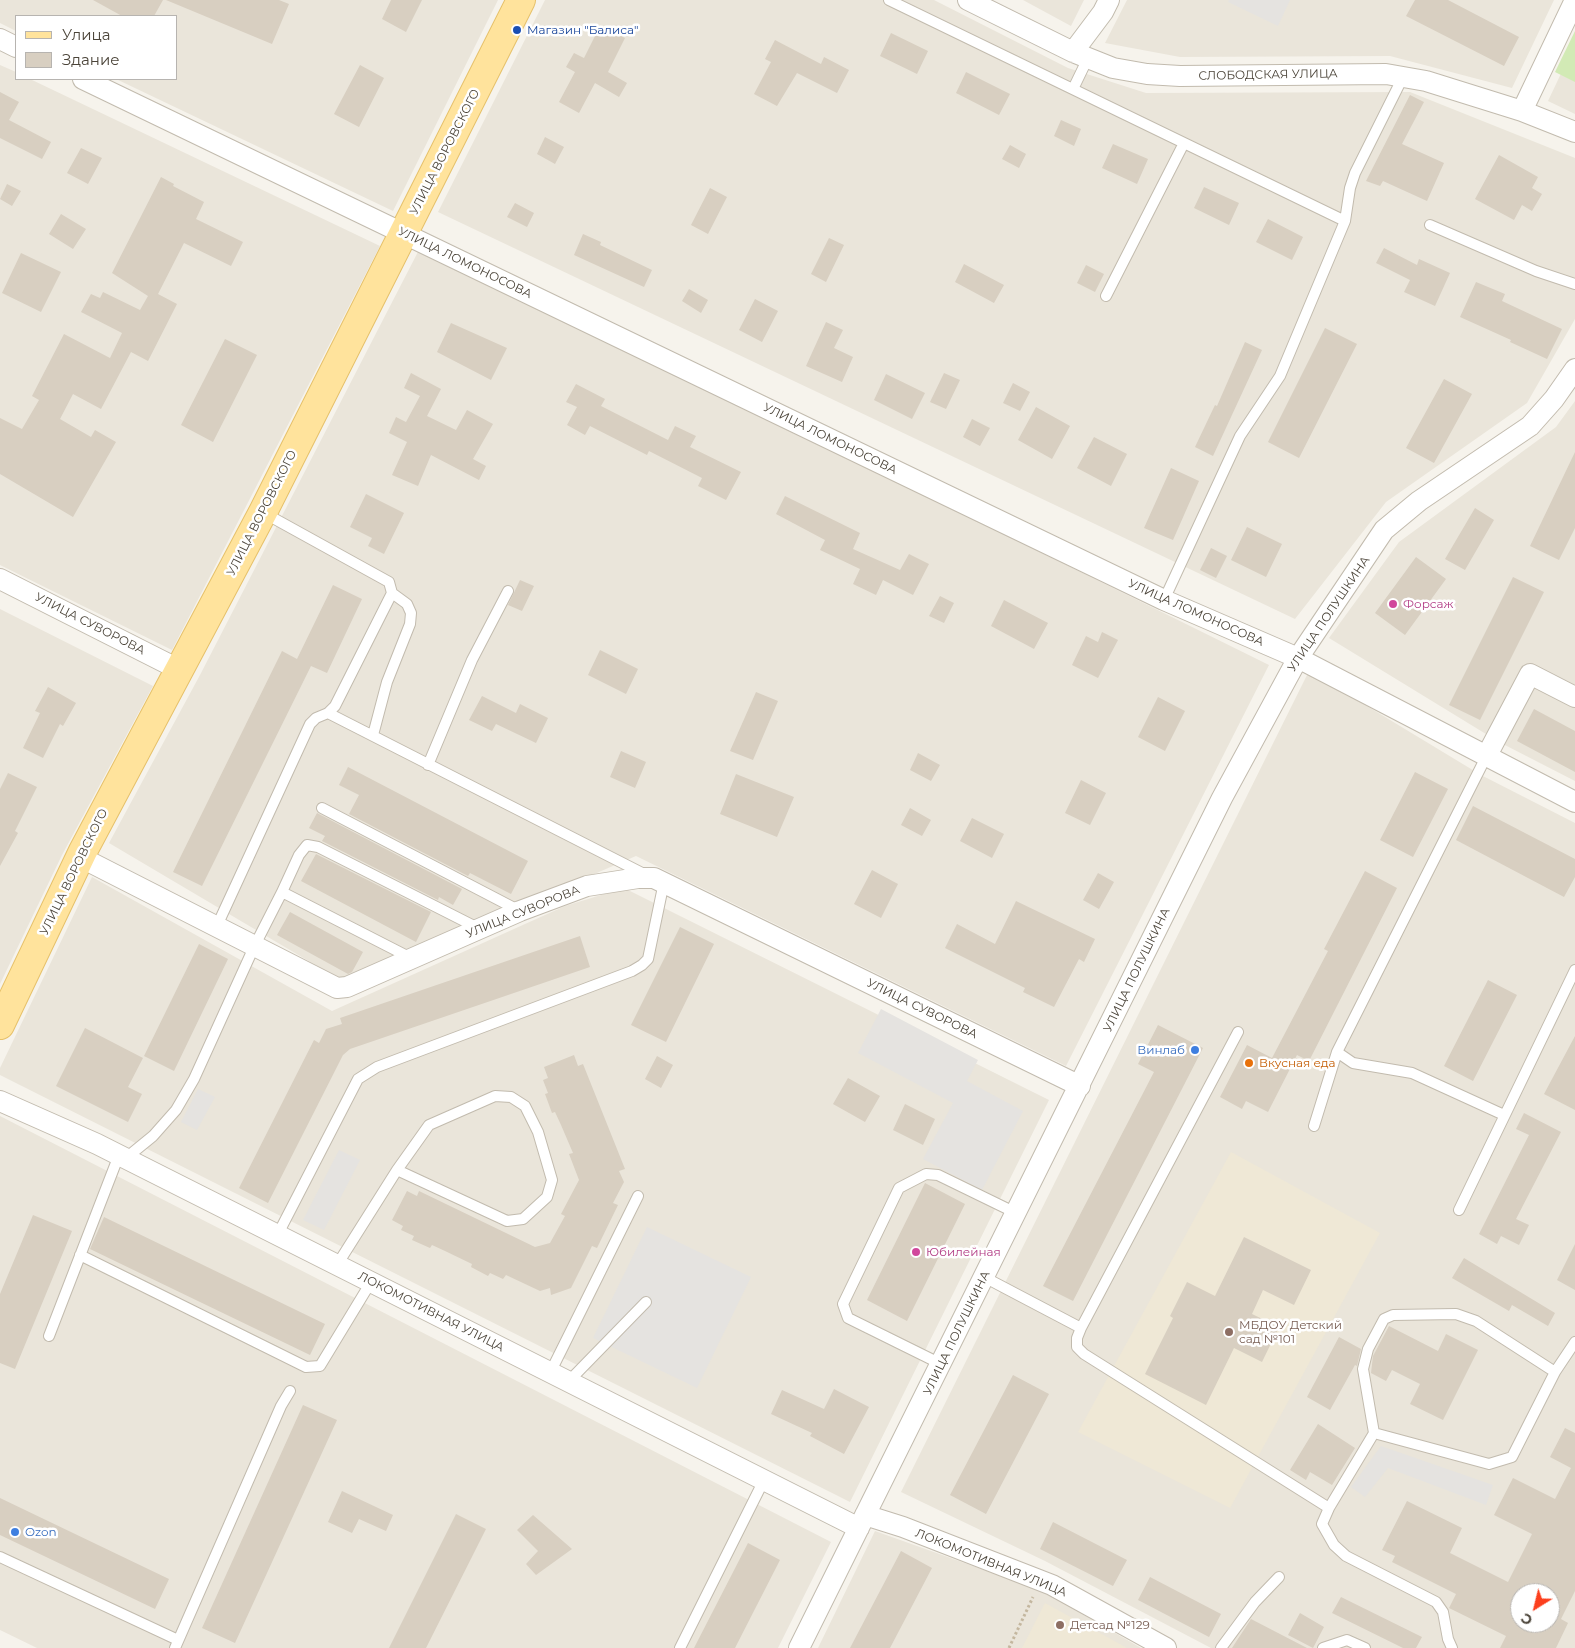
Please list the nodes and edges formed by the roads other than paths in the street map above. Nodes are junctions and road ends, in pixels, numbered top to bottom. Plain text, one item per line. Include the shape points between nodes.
1 (521, 0) edge
2 (889, 0) edge
3 (968, 0) edge
4 (1109, 0) edge
5 (1575, 0) edge
6 (0, 39) edge
7 (15, 46) edge
8 (1080, 55) junction
9 (1404, 77) junction
10 (85, 80) edge
11 (1073, 89) junction
12 (1522, 111) junction
13 (1575, 132) edge
14 (1184, 143) junction
15 (1345, 221) junction
16 (1430, 225) dead end
17 (404, 233) junction
18 (1575, 284) edge
19 (1106, 296) dead end
20 (1575, 369) edge
21 (263, 512) junction
22 (0, 579) edge
23 (508, 591) dead end
24 (392, 593) junction
25 (1164, 600) junction
26 (1298, 658) junction
27 (180, 670) junction
28 (1575, 697) edge
29 (328, 713) junction
30 (373, 735) junction
31 (1486, 757) junction
32 (428, 765) junction
33 (1575, 802) edge
34 (322, 808) dead end
35 (80, 858) junction
36 (659, 880) junction
37 (282, 892) junction
38 (520, 912) junction
39 (216, 928) junction
40 (480, 929) junction
41 (254, 947) junction
42 (411, 959) junction
43 (1575, 970) edge
44 (0, 1025) edge
45 (1238, 1032) dead end
46 (1337, 1052) junction
47 (1080, 1086) junction
48 (0, 1102) edge
49 (1504, 1115) junction
50 (1314, 1126) dead end
51 (123, 1157) junction
52 (397, 1170) junction
53 (638, 1196) dead end
54 (1459, 1210) dead end
55 (1016, 1213) junction
56 (278, 1234) junction
57 (80, 1256) junction
58 (337, 1265) junction
59 (984, 1277) junction
60 (371, 1282) junction
61 (646, 1302) dead end
62 (1081, 1328) junction
63 (48, 1336) dead end
64 (1575, 1342) edge
65 (941, 1364) junction
66 (1555, 1372) junction
67 (559, 1377) junction
68 (290, 1391) dead end
69 (1374, 1432) junction
70 (764, 1480) junction
71 (1329, 1508) junction
72 (862, 1521) junction
73 (0, 1557) edge
74 (1278, 1577) dead end
75 (177, 1644) edge
76 (680, 1648) edge
77 (799, 1648) edge
78 (1166, 1648) edge
79 (1221, 1648) edge
80 (1323, 1648) edge
81 (1365, 1648) edge
82 (1452, 1648) edge

1 - 17 main road, УЛИЦА ВОРОВСКОГО
2 - 11 lane
3 - 8 street, СЛОБОДСКАЯ УЛИЦА
4 - 8 street
5 - 12 street
6 - 7 street
8 - 9 street, СЛОБОДСКАЯ УЛИЦА via 1113,68 1147,74 1386,74
8 - 11 lane
9 - 12 street, СЛОБОДСКАЯ УЛИЦА
9 - 15 lane via 1355,172
10 - 17 street, УЛИЦА ЛОМОНОСОВА
11 - 14 lane
12 - 13 street, СЛОБОДСКАЯ УЛИЦА
14 - 15 lane
14 - 19 lane
15 - 25 lane via 1280,376 1240,436
16 - 18 lane via 1536,271
17 - 21 main road, УЛИЦА ВОРОВСКОГО
17 - 25 street, УЛИЦА ЛОМОНОСОВА
20 - 26 street, УЛИЦА ПОЛУШКИНА via 1530,426 1419,501 1384,530
21 - 24 lane via 388,582
21 - 27 main road, УЛИЦА ВОРОВСКОГО
22 - 27 street, УЛИЦА СУВОРОВА
23 - 32 lane via 472,660
24 - 29 lane via 335,706
24 - 30 lane via 407,604 411,613 410,624 387,682
25 - 26 street, УЛИЦА ЛОМОНОСОВА
26 - 31 street, УЛИЦА ЛОМОНОСОВА
26 - 47 street, УЛИЦА ПОЛУШКИНА via 1222,798
27 - 35 main road, УЛИЦА ВОРОВСКОГО
28 - 31 street via 1530,674
29 - 30 lane
29 - 39 lane via 310,724
30 - 32 lane
31 - 33 street, УЛИЦА ЛОМОНОСОВА
31 - 46 lane
32 - 36 lane
34 - 38 lane
35 - 39 street, УЛИЦА СУВОРОВА
35 - 44 main road, УЛИЦА ВОРОВСКОГО
36 - 38 street, УЛИЦА СУВОРОВА via 638,878 587,886
36 - 47 street, УЛИЦА СУВОРОВА
36 - 56 lane via 648,959 642,965 377,1067 358,1079
37 - 40 lane via 299,855 307,845 318,847
37 - 41 lane
37 - 42 lane
38 - 40 street, УЛИЦА СУВОРОВА
39 - 41 street, УЛИЦА СУВОРОВА
40 - 42 street, УЛИЦА СУВОРОВА
41 - 42 street, УЛИЦА СУВОРОВА via 337,988 347,987
41 - 51 lane via 194,1079 176,1110 153,1136
43 - 49 lane
45 - 62 lane
46 - 49 lane via 1353,1063 1412,1073
46 - 50 lane
47 - 55 street, УЛИЦА ПОЛУШКИНА
48 - 51 street, ЛОКОМОТИВНАЯ УЛИЦА
49 - 54 lane
51 - 56 street, ЛОКОМОТИВНАЯ УЛИЦА
51 - 57 lane
52 - 52 lane via 429,1125 495,1096 511,1097 525,1106 538,1132 552,1180 547,1197 523,1219 507,1221
52 - 58 lane
53 - 67 lane
55 - 59 street, УЛИЦА ПОЛУШКИНА
55 - 65 lane via 938,1174 926,1174 900,1188 843,1304 848,1318
56 - 58 street, ЛОКОМОТИВНАЯ УЛИЦА
57 - 60 lane via 306,1366 320,1366
57 - 63 lane
58 - 60 street, ЛОКОМОТИВНАЯ УЛИЦА
59 - 62 lane
59 - 65 street, УЛИЦА ПОЛУШКИНА
60 - 67 street, ЛОКОМОТИВНАЯ УЛИЦА
61 - 67 lane
62 - 71 lane via 1077,1347 1084,1354
64 - 66 lane
65 - 72 street, УЛИЦА ПОЛУШКИНА
66 - 69 lane via 1512,1457 1489,1464
66 - 69 lane via 1476,1321 1456,1314 1393,1315 1384,1319 1368,1349 1363,1369
67 - 70 street, ЛОКОМОТИВНАЯ УЛИЦА
68 - 75 lane
69 - 71 lane
70 - 72 street, ЛОКОМОТИВНАЯ УЛИЦА
70 - 76 lane
71 - 82 lane via 1322,1524 1334,1545 1346,1556 1436,1602 1443,1612
72 - 77 street, УЛИЦА ПОЛУШКИНА
72 - 78 street, ЛОКОМОТИВНАЯ УЛИЦА via 903,1527 1041,1581
73 - 75 lane
74 - 79 lane
80 - 81 lane via 1347,1640

